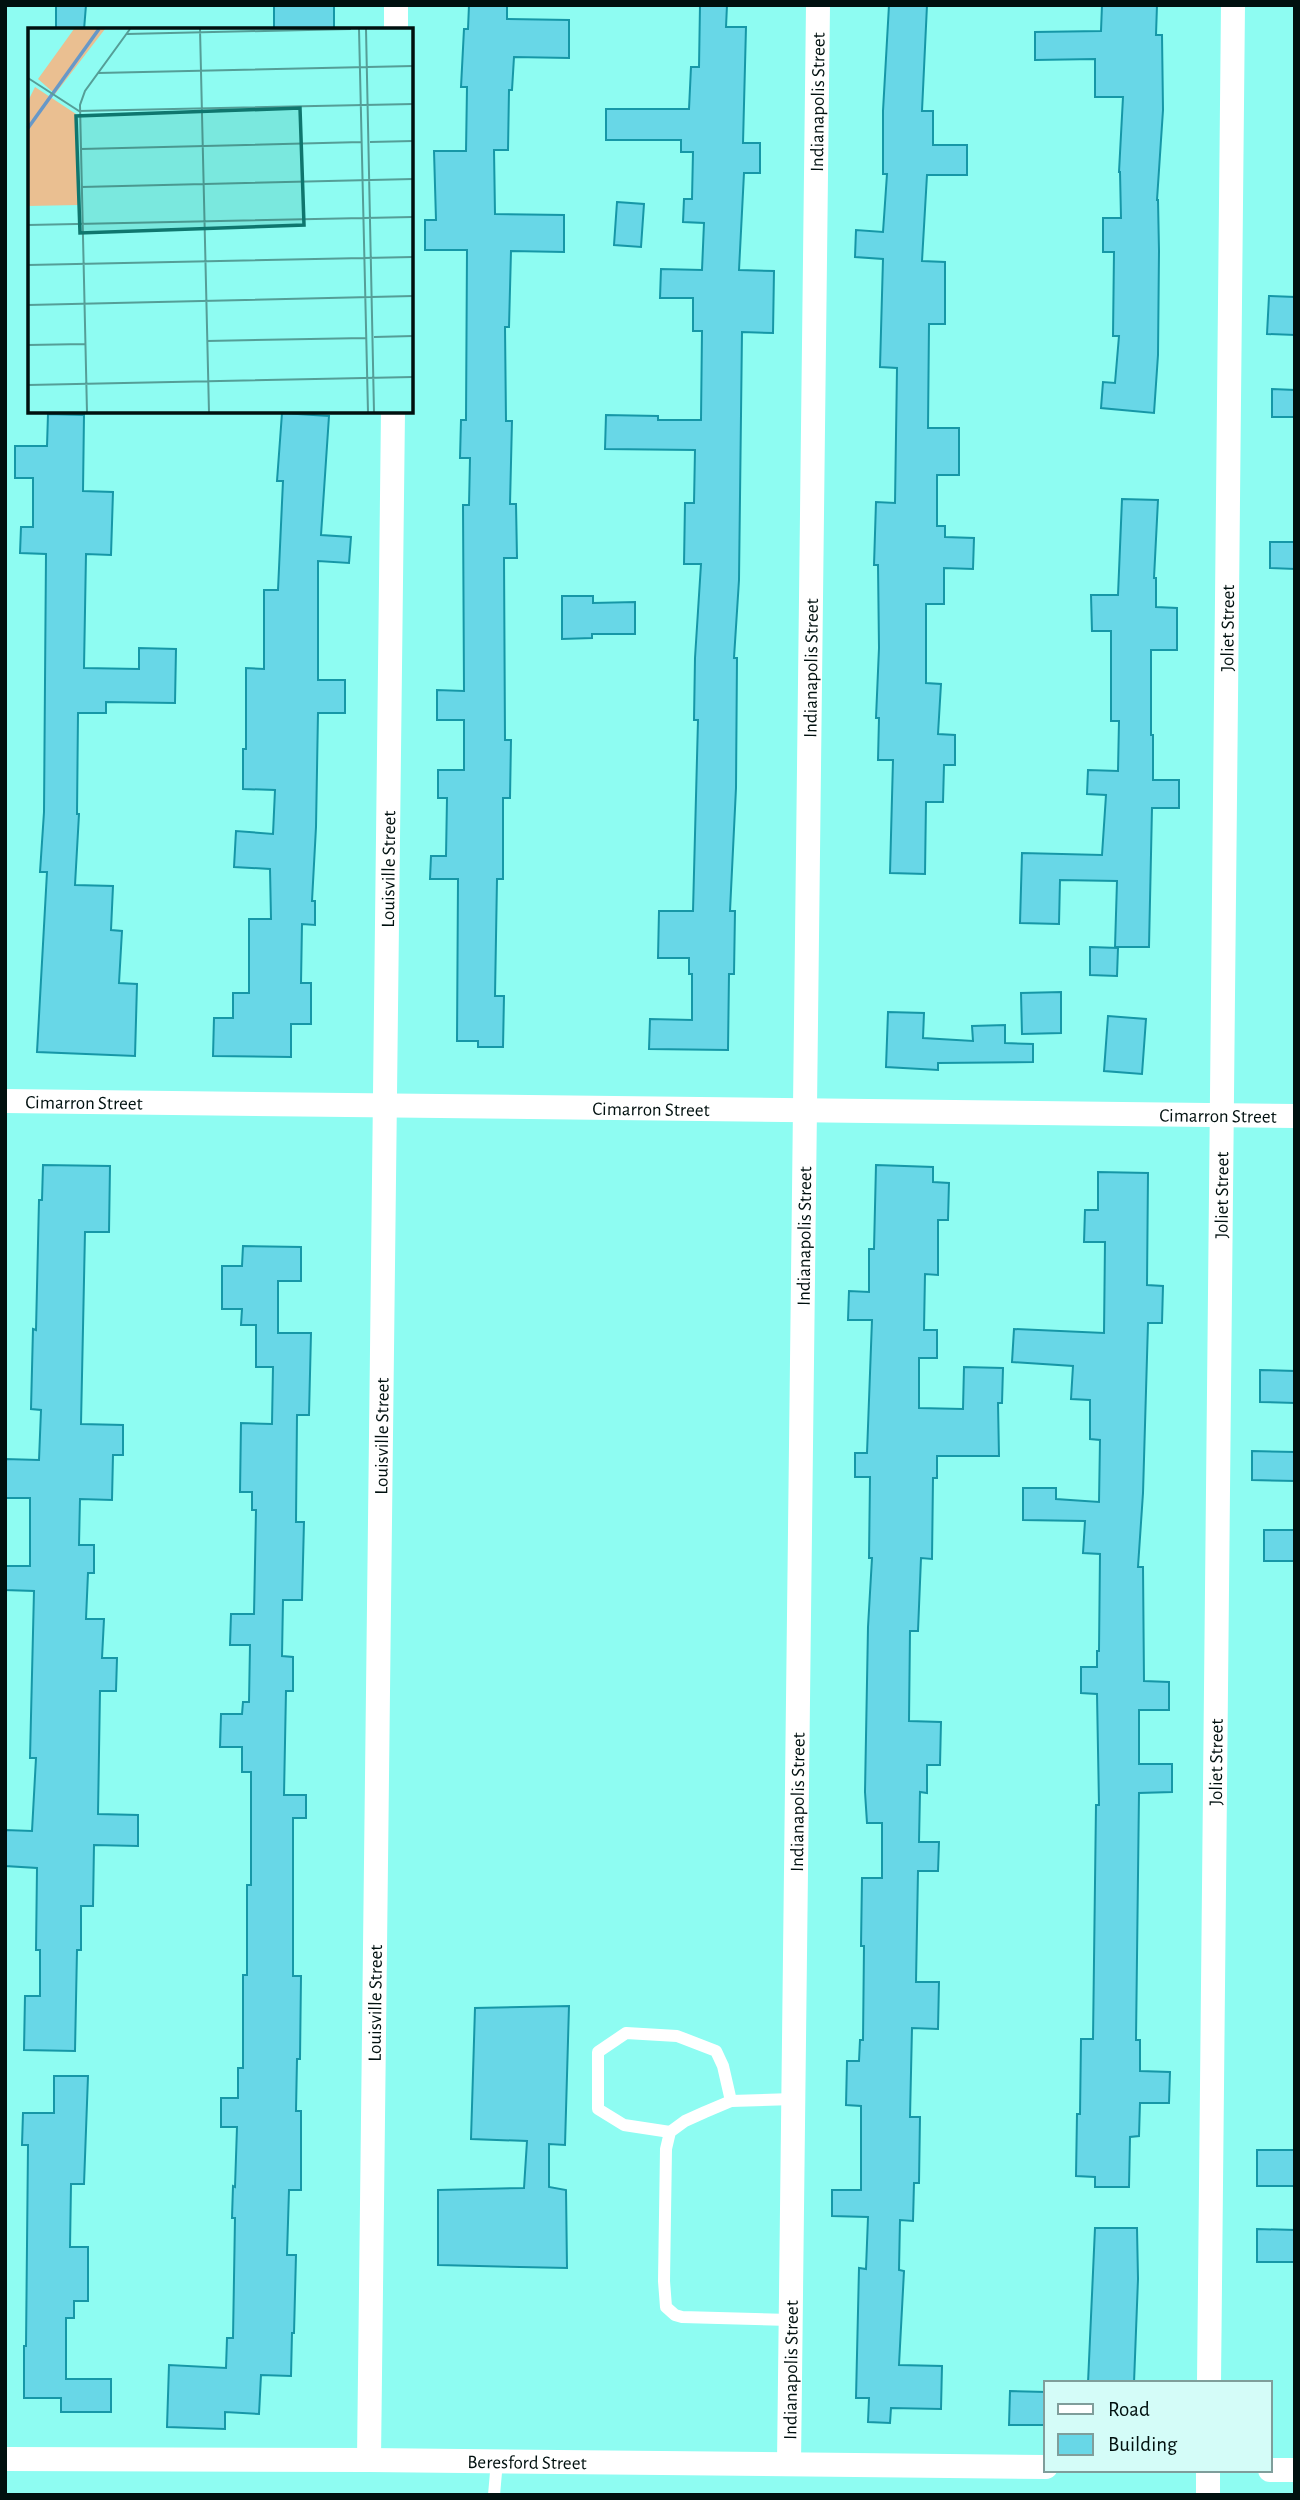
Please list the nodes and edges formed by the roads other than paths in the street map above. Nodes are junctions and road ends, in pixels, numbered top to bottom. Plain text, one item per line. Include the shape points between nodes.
1 (396, 5) edge
2 (818, 5) edge
3 (1233, 5) edge
4 (396, 28) edge
5 (393, 413) edge
6 (5, 1101) edge
7 (386, 1106) junction
8 (804, 1111) junction
9 (1220, 1115) junction
10 (1295, 1116) edge
11 (793, 2099) junction
12 (731, 2101) junction
13 (670, 2133) junction
14 (790, 2320) junction
15 (1209, 2381) edge
16 (5, 2459) edge
17 (369, 2460) junction
18 (497, 2461) junction
19 (789, 2464) junction
20 (1044, 2467) edge
21 (1272, 2470) edge
22 (1295, 2470) edge
23 (1208, 2472) edge
24 (495, 2495) edge
25 (1208, 2495) edge

1 - 4 street
2 - 8 street, Indianapolis Street
3 - 9 street, Joliet Street
5 - 7 street, Louisville Street
6 - 7 street, Cimarron Street
7 - 8 street, Cimarron Street
7 - 17 street, Louisville Street
8 - 9 street, Cimarron Street
8 - 11 street, Indianapolis Street
9 - 10 street, Cimarron Street
9 - 15 street, Joliet Street
11 - 12 lane
11 - 14 street, Indianapolis Street
12 - 13 lane via 685,2120
12 - 13 lane via 716,2051 677,2036 626,2033 598,2052 598,2109 624,2125
13 - 14 lane via 666,2149 666,2307 682,2317
14 - 19 street, Indianapolis Street
16 - 17 street, Beresford Street
17 - 18 street, Beresford Street
18 - 19 street, Beresford Street
18 - 24 lane
19 - 20 street, Beresford Street
21 - 22 street
23 - 25 street

